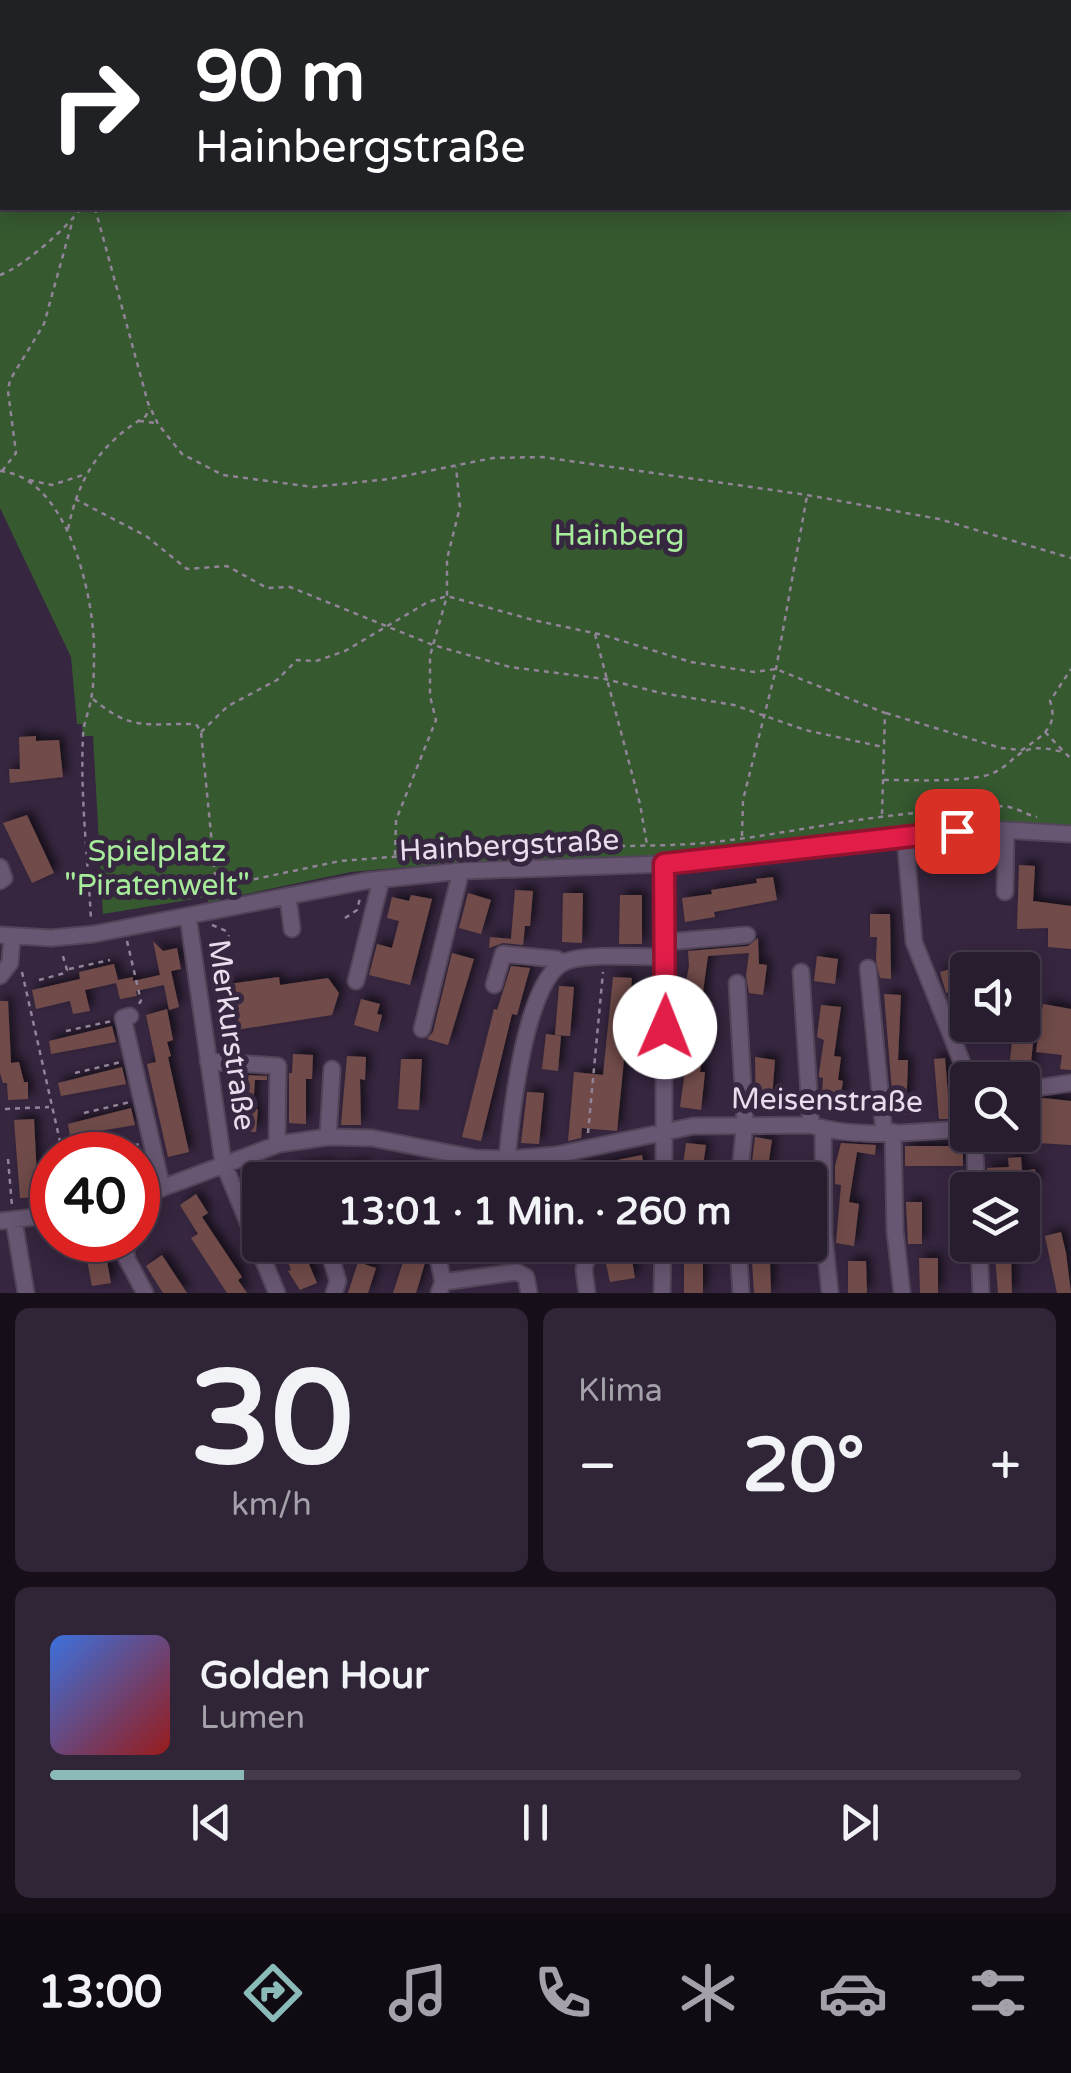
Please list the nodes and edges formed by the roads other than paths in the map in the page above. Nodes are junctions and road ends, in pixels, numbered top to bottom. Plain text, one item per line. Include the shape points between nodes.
1 (1006, 830) junction
2 (1071, 834) edge
3 (905, 837) junction
4 (664, 864) junction
5 (0, 866) edge
6 (461, 870) junction
7 (381, 880) junction
8 (0, 882) edge
9 (1005, 892) dead end
10 (288, 896) junction
11 (188, 916) junction
12 (292, 928) dead end
13 (747, 935) dead end
14 (6, 936) edge
15 (666, 949) junction
16 (562, 963) junction
17 (868, 968) dead end
18 (801, 972) dead end
19 (0, 976) edge
20 (356, 980) dead end
21 (737, 982) dead end
22 (494, 985) dead end
23 (126, 1017) road end
24 (422, 1029) dead end
25 (208, 1061) junction
26 (963, 1062) edge
27 (332, 1069) dead end
28 (1071, 1083) edge
29 (1040, 1087) edge
30 (746, 1123) junction
31 (817, 1126) junction
32 (950, 1130) edge
33 (664, 1132) junction
34 (888, 1132) junction
35 (328, 1137) junction
36 (277, 1144) junction
37 (507, 1159) junction
38 (223, 1162) junction
39 (664, 1162) edge
40 (741, 1162) edge
41 (162, 1188) joint
42 (9, 1220) edge
43 (130, 1262) edge
44 (332, 1262) edge
45 (438, 1262) edge
46 (586, 1262) edge
47 (663, 1262) edge
48 (739, 1262) edge
49 (980, 1262) edge
50 (441, 1288) edge
51 (26, 1293) edge
52 (145, 1293) edge
53 (277, 1293) edge
54 (334, 1293) edge
55 (529, 1293) edge
56 (587, 1293) edge
57 (662, 1293) edge
58 (741, 1293) edge
59 (830, 1293) edge
60 (902, 1293) edge
61 (981, 1293) edge

1 - 2 street, Hainbergstraße
1 - 3 street, Hainbergstraße
1 - 9 street
3 - 4 street, Hainbergstraße
3 - 26 street via 914,942
4 - 6 street, Hainbergstraße
4 - 15 street
5 - 8 street
6 - 7 street, Hainbergstraße
6 - 24 street
7 - 10 street, Hainbergstraße
7 - 20 street
10 - 11 street, Hainbergstraße
10 - 12 street
11 - 14 street, Hainbergstraße via 94,934
11 - 25 street, Merkurstraße
13 - 15 street
14 - 19 street via 10,963
15 - 16 street
15 - 33 street
16 - 22 street via 503,954
16 - 37 street via 541,984 522,1054
17 - 34 street
18 - 31 street
21 - 30 street
23 - 41 street
25 - 36 street via 278,1066
25 - 38 street, Merkurstraße
27 - 35 street
28 - 29 street
30 - 31 street, Meisenstraße
30 - 33 street, Meisenstraße
30 - 40 street
31 - 34 street, Meisenstraße
31 - 59 street
32 - 34 street, Meisenstraße
33 - 37 street, Meisenstraße via 556,1156
33 - 39 street
34 - 60 street
35 - 36 street, Meisenstraße
35 - 37 street, Meisenstraße
36 - 38 street, Meisenstraße
38 - 41 street, Meisenstraße
38 - 53 street, Merkurstraße
42 - 51 street
43 - 52 street
44 - 54 street
45 - 50 street
46 - 56 street
47 - 57 street
48 - 58 street
49 - 61 street
50 - 55 street via 517,1272 526,1277

